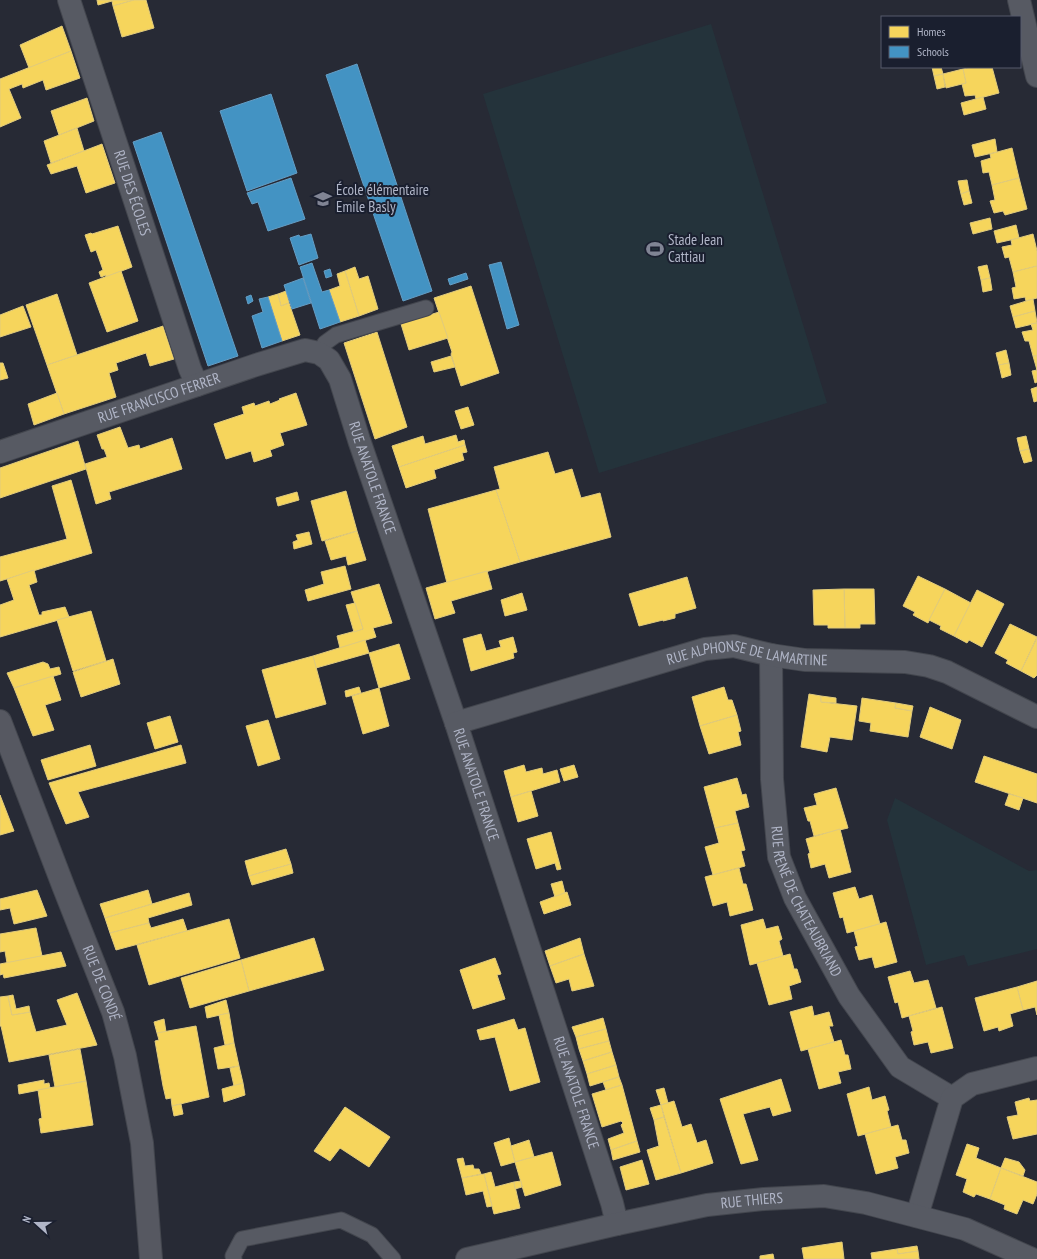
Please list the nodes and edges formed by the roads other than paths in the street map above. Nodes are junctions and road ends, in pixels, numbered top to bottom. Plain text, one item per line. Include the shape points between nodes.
1 (69, 0) edge
2 (1019, 0) edge
3 (1031, 21) edge
4 (1037, 76) edge
5 (426, 308) dead end
6 (319, 353) junction
7 (197, 385) junction
8 (0, 452) edge
9 (771, 655) junction
10 (1037, 717) edge
11 (0, 721) edge
12 (456, 723) junction
13 (1037, 1068) edge
14 (952, 1098) junction
15 (917, 1216) junction
16 (617, 1224) junction
17 (151, 1259) edge
18 (234, 1259) edge
19 (393, 1259) edge
20 (467, 1259) edge
21 (1032, 1259) edge

1 - 7 street, RUE DES ÉCOLES
2 - 3 street
3 - 4 street
5 - 6 lane via 336,335 324,343
6 - 7 street, RUE FRANCISCO FERRER via 305,350
6 - 12 street, RUE ANATOLE FRANCE via 329,360 340,379
7 - 8 street, RUE FRANCISCO FERRER
9 - 10 street, RUE ALPHONSE DE LAMARTINE via 805,660 905,662 929,666 947,672
9 - 12 street, RUE ALPHONSE DE LAMARTINE via 734,646 705,649
9 - 14 street, RUE RENÉ DE CHATEAUBRIAND via 772,779 779,857 795,898 849,996 900,1067
11 - 17 main road, RUE DE CONDÉ via 113,1012 125,1056 142,1143
12 - 16 street, RUE ANATOLE FRANCE
13 - 14 street via 972,1084
14 - 15 street
15 - 16 street, RUE THIERS via 824,1196 707,1205
15 - 21 street, RUE THIERS via 966,1229
16 - 20 street, RUE THIERS
18 - 19 lane via 242,1239 341,1220 372,1235

